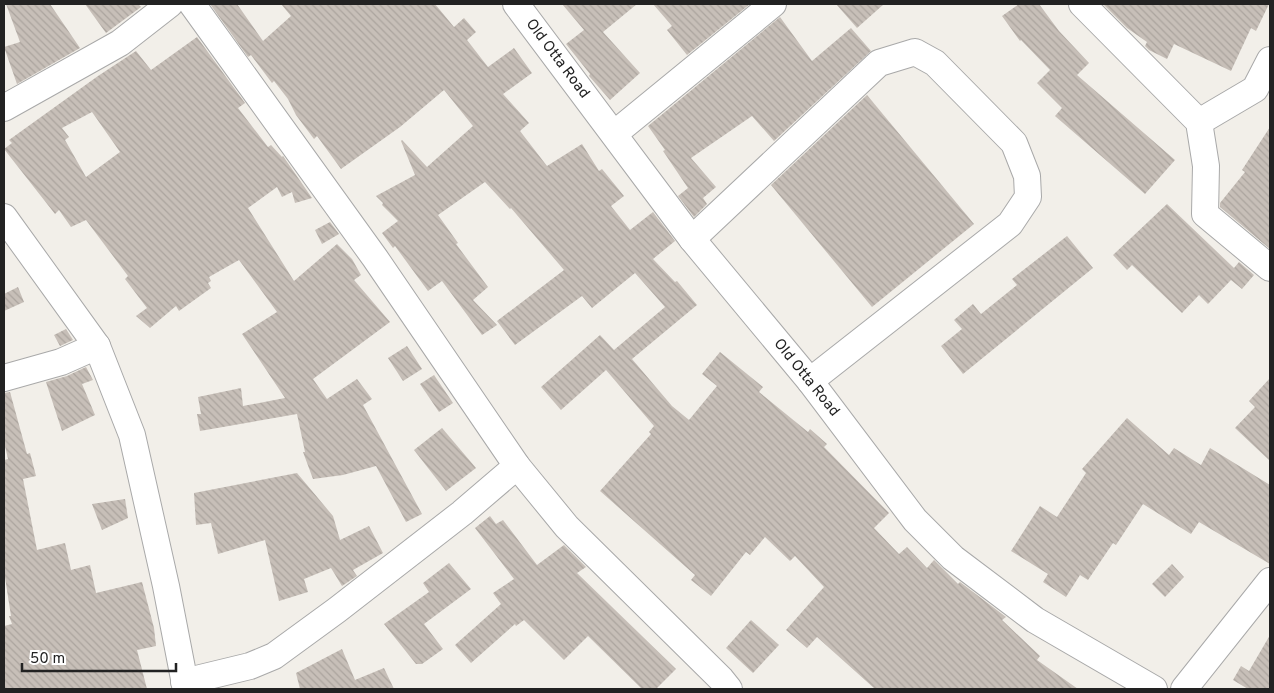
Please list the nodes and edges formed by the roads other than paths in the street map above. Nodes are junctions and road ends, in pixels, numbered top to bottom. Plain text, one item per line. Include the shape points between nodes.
1 (170, 4) edge
2 (192, 4) edge
3 (516, 4) edge
4 (773, 4) edge
5 (1082, 4) edge
6 (1270, 60) edge
7 (4, 108) edge
8 (1199, 122) junction
9 (614, 134) junction
10 (4, 217) edge
11 (692, 239) junction
12 (1270, 268) edge
13 (97, 346) junction
14 (4, 378) edge
15 (810, 381) junction
16 (517, 466) junction
17 (1270, 581) edge
18 (185, 686) edge
19 (720, 686) edge
20 (1154, 689) edge
21 (1184, 689) edge

1 - 7 street via 120,43
2 - 16 street via 376,258
3 - 9 street, Old Otta Road
4 - 9 street
5 - 8 street
6 - 8 street via 1256,89
8 - 12 street via 1206,166 1205,214
9 - 11 street, Old Otta Road
10 - 13 street
11 - 15 street, Old Otta Road
11 - 15 street via 879,63 915,52 935,63 1014,143 1027,176 1028,197 1010,224
13 - 14 street via 61,362
13 - 18 street via 132,434
15 - 20 street, Old Otta Road via 915,520 953,558 1035,620
16 - 18 street via 462,513 274,656
16 - 19 street via 568,527
17 - 21 street

